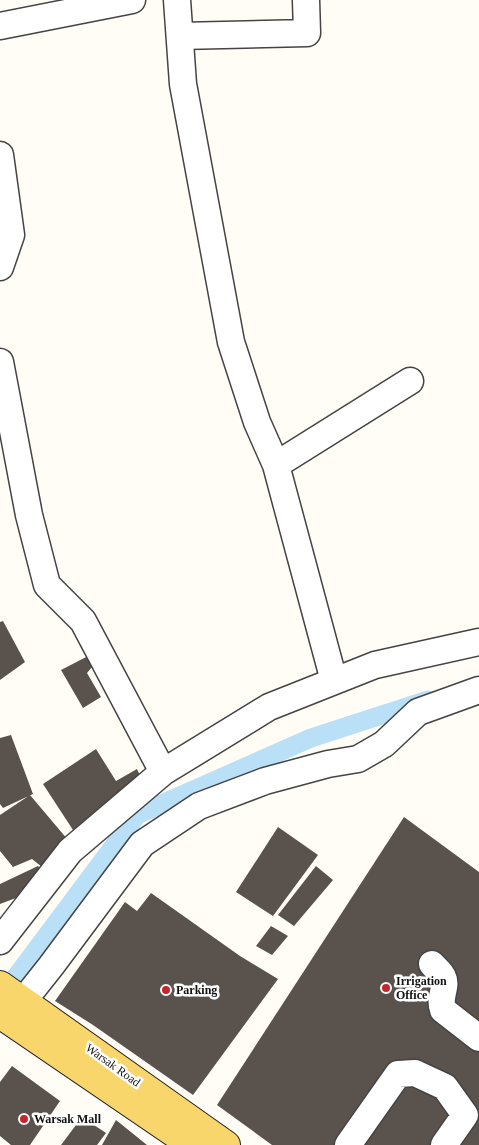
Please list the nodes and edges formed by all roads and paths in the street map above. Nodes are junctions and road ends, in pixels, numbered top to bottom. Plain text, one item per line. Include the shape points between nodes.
1 (132, 0) edge
2 (177, 0) edge
3 (306, 0) edge
4 (0, 26) edge
5 (180, 36) junction
6 (0, 154) edge
7 (0, 267) edge
8 (0, 362) edge
9 (410, 381) dead end
10 (276, 465) junction
11 (479, 642) edge
12 (334, 681) junction
13 (479, 690) edge
14 (163, 772) junction
15 (0, 941) edge
16 (432, 964) dead end
17 (7, 1008) edge
18 (479, 1038) edge
19 (192, 1145) edge
20 (226, 1145) edge
21 (348, 1145) edge
22 (444, 1145) edge

1 - 4 street
2 - 5 street
3 - 5 street via 307,34
5 - 10 street via 183,84 231,342 257,422
6 - 7 street via 11,235
8 - 14 street via 29,515 47,585 83,621
9 - 10 street
10 - 12 street
11 - 12 street via 376,664
12 - 14 street via 269,707
13 - 17 street via 418,712 384,744 358,759 264,781 199,806 142,844 51,966
14 - 15 street via 70,851
16 - 18 street via 443,976 445,984 440,1003 443,1010
17 - 19 main road, Warsak Road
17 - 20 main road, Warsak Road
21 - 22 street via 398,1074 415,1073 445,1087 465,1115

